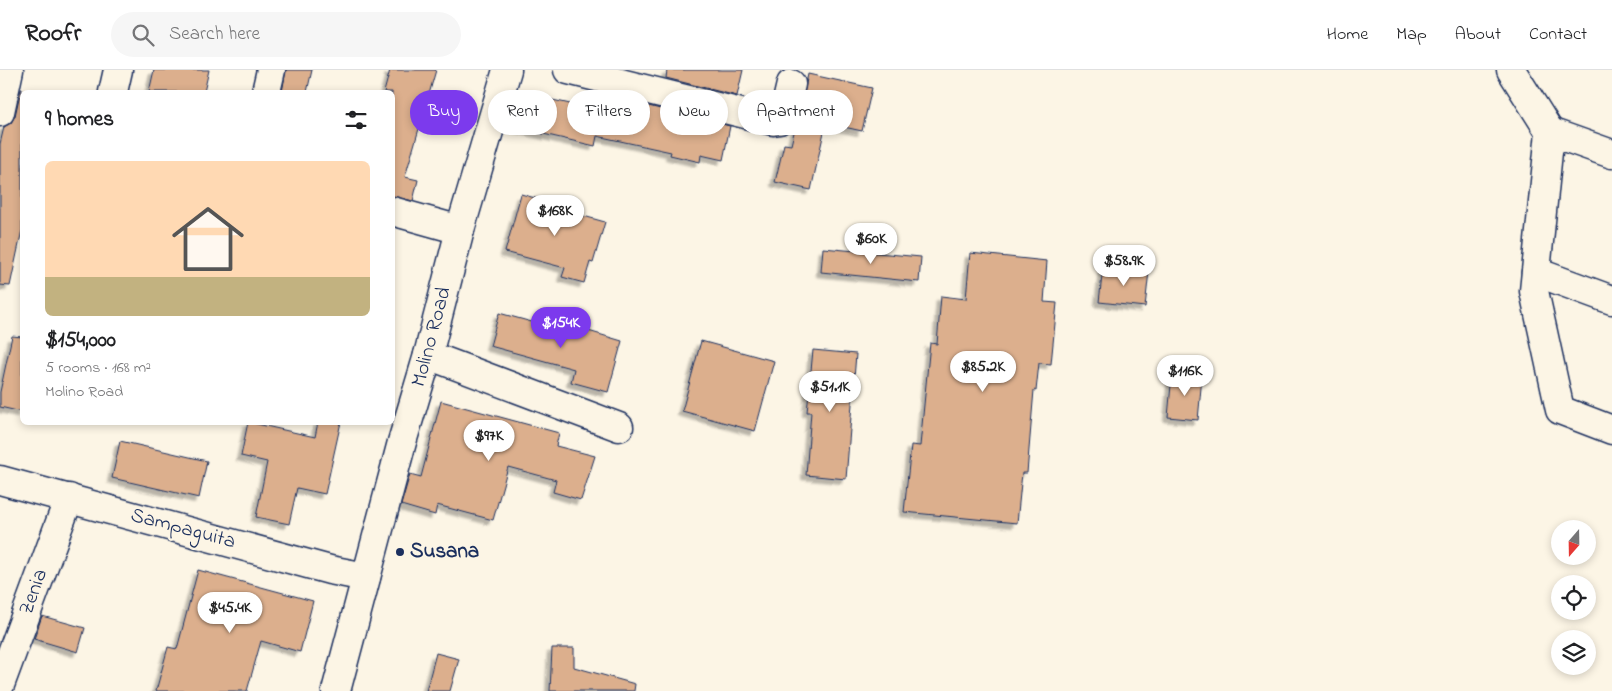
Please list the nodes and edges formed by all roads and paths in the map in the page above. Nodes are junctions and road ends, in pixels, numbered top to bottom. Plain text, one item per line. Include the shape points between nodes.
1 (9, 70) edge
2 (118, 70) edge
3 (271, 70) edge
4 (507, 70) edge
5 (568, 70) edge
6 (1511, 70) edge
7 (791, 84) dead end
8 (113, 90) edge
9 (266, 90) edge
10 (0, 112) edge
11 (1550, 132) junction
12 (1612, 154) edge
13 (395, 212) edge
14 (460, 230) junction
15 (1536, 272) junction
16 (1612, 300) edge
17 (428, 355) junction
18 (619, 426) dead end
19 (1612, 430) edge
20 (0, 480) edge
21 (69, 498) junction
22 (366, 577) junction
23 (1, 682) edge
24 (336, 691) edge

1 - 10 street
2 - 8 street
3 - 9 street
4 - 14 street, Molino Road
5 - 7 street via 773,121 784,114
6 - 11 street
11 - 12 street
11 - 15 street
13 - 14 street
14 - 17 street, Molino Road
15 - 16 street
15 - 19 street via 1534,291 1560,410
17 - 18 street
17 - 22 street, Molino Road
20 - 21 street, Sampaguita
21 - 22 street, Sampaguita
21 - 23 street, Zenia
22 - 24 street, Molino Road

